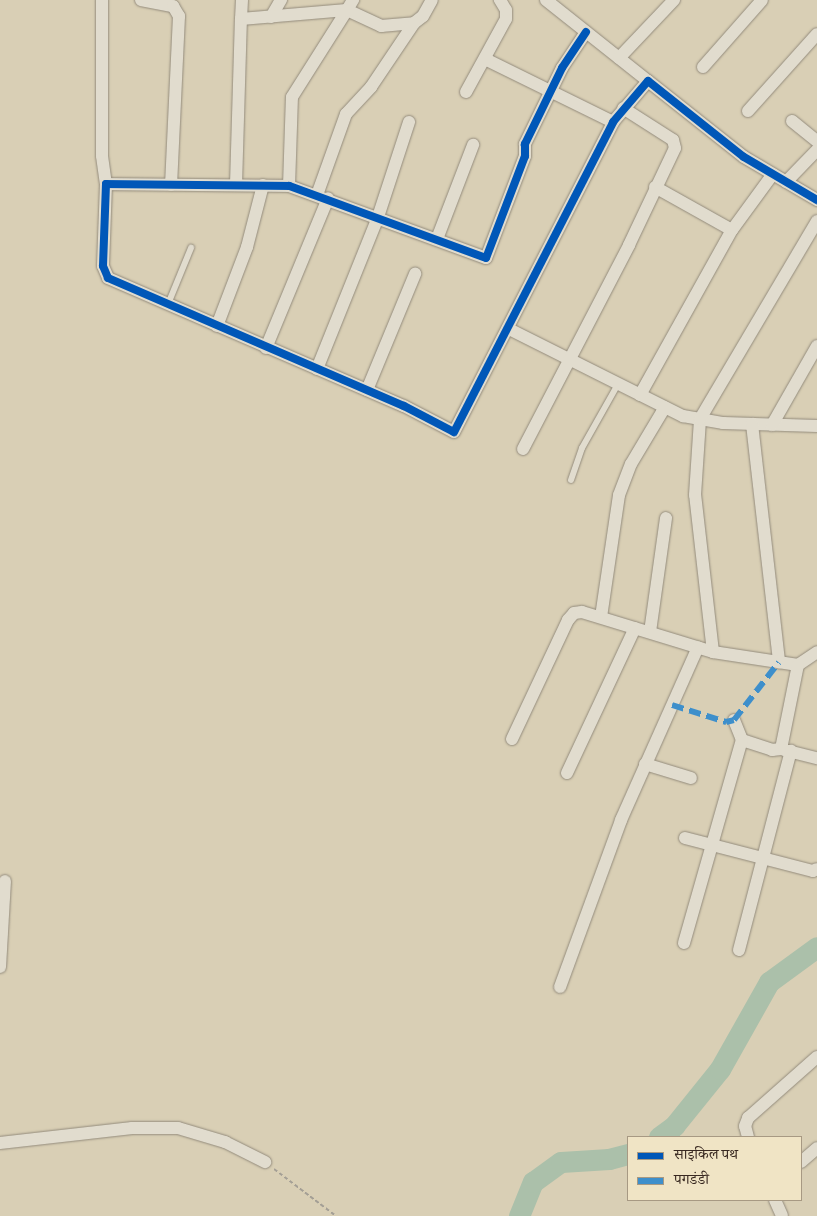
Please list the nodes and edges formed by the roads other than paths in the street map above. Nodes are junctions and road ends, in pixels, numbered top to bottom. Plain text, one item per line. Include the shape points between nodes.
1 (102, 0) edge
2 (141, 0) edge
3 (242, 0) edge
4 (281, 0) edge
5 (432, 0) edge
6 (500, 0) edge
7 (546, 0) edge
8 (674, 0) edge
9 (762, 0) edge
10 (350, 5) edge
11 (270, 17) junction
12 (242, 19) junction
13 (414, 23) junction
14 (586, 32) junction
15 (817, 34) edge
16 (619, 58) junction
17 (485, 59) junction
18 (703, 67) dead end
19 (648, 81) junction
20 (466, 92) dead end
21 (550, 92) junction
22 (623, 108) junction
23 (748, 111) dead end
24 (792, 121) dead end
25 (409, 122) dead end
26 (612, 122) junction
27 (815, 136) edge
28 (473, 145) dead end
29 (817, 150) edge
30 (772, 174) junction
31 (786, 182) junction
32 (106, 184) junction
33 (171, 185) junction
34 (236, 185) junction
35 (263, 186) junction
36 (289, 186) junction
37 (655, 186) junction
38 (323, 196) junction
39 (817, 200) edge
40 (378, 217) junction
41 (817, 221) edge
42 (732, 230) junction
43 (437, 239) junction
44 (191, 248) dead end
45 (415, 274) dead end
46 (168, 304) junction
47 (217, 326) junction
48 (509, 329) junction
49 (817, 346) edge
50 (266, 348) junction
51 (568, 358) junction
52 (318, 369) junction
53 (618, 384) junction
54 (367, 390) junction
55 (640, 394) junction
56 (665, 407) junction
57 (700, 419) junction
58 (752, 424) junction
59 (772, 425) junction
60 (817, 429) edge
61 (523, 449) dead end
62 (571, 480) dead end
63 (666, 518) dead end
64 (601, 617) junction
65 (636, 628) junction
66 (650, 632) junction
67 (698, 647) junction
68 (713, 652) junction
69 (817, 652) edge
70 (779, 662) junction
71 (798, 665) junction
72 (734, 720) dead end
73 (512, 739) dead end
74 (742, 740) junction
75 (786, 750) junction
76 (817, 758) edge
77 (645, 764) junction
78 (567, 773) dead end
79 (691, 778) dead end
80 (685, 838) dead end
81 (710, 844) junction
82 (764, 859) junction
83 (817, 869) edge
84 (5, 880) dead end
85 (684, 943) dead end
86 (739, 950) dead end
87 (0, 967) edge
88 (560, 987) dead end
89 (817, 1057) edge
90 (748, 1136) edge
91 (0, 1143) edge
92 (817, 1148) edge
93 (802, 1161) edge
94 (264, 1162) road end
95 (775, 1201) edge
96 (782, 1216) edge

1 - 32 street via 102,156
2 - 33 street via 173,6 180,16
3 - 12 street
4 - 11 street
5 - 13 street via 423,16
6 - 17 street via 507,14
7 - 14 street
8 - 16 street
9 - 18 street
10 - 11 street
10 - 13 street via 381,26
10 - 36 street via 292,97
11 - 12 street
12 - 34 street
13 - 38 street via 376,82 346,114
14 - 16 street
14 - 21 street
15 - 23 street
16 - 19 street
17 - 20 street
17 - 21 street
19 - 22 street
19 - 30 street via 744,157
21 - 26 street
21 - 43 street via 525,144 525,156 486,258
22 - 26 street
22 - 37 street via 673,140 672,154
24 - 27 street
25 - 40 street
26 - 48 street
28 - 43 street
29 - 31 street
30 - 31 street
30 - 42 street
31 - 39 street
32 - 33 street
32 - 46 street via 104,266 108,278
33 - 34 street
34 - 35 street
35 - 36 street
35 - 47 street via 247,246
36 - 38 street
37 - 42 street
37 - 51 street via 629,245
38 - 40 street
38 - 50 street
40 - 43 street
40 - 52 street
41 - 57 street
42 - 55 street
44 - 46 lane
45 - 54 street
46 - 47 street
47 - 50 street
48 - 51 street
48 - 54 street via 454,432
49 - 59 street
50 - 52 street
51 - 53 street
51 - 61 street
52 - 54 street
53 - 55 street
53 - 62 lane via 582,448
55 - 56 street
56 - 57 street via 683,416
56 - 64 street via 631,464 622,486
57 - 58 street
57 - 68 street via 695,495
58 - 59 street
58 - 70 street
59 - 60 street
63 - 66 street
64 - 65 street
64 - 73 street via 582,612 574,613 568,620
65 - 66 street
65 - 78 street
66 - 67 street
67 - 68 street
67 - 77 street
68 - 70 street
69 - 71 street
70 - 71 street
71 - 75 street
72 - 74 street
74 - 75 street via 772,750
74 - 81 street
75 - 76 street
75 - 82 street
77 - 79 street
77 - 88 street
80 - 81 street
81 - 82 street
81 - 85 street
82 - 83 street via 813,871
82 - 86 street
84 - 87 street
89 - 90 street via 748,1118 745,1126
91 - 94 street via 132,1128 178,1128 225,1142
92 - 93 street
95 - 96 street

